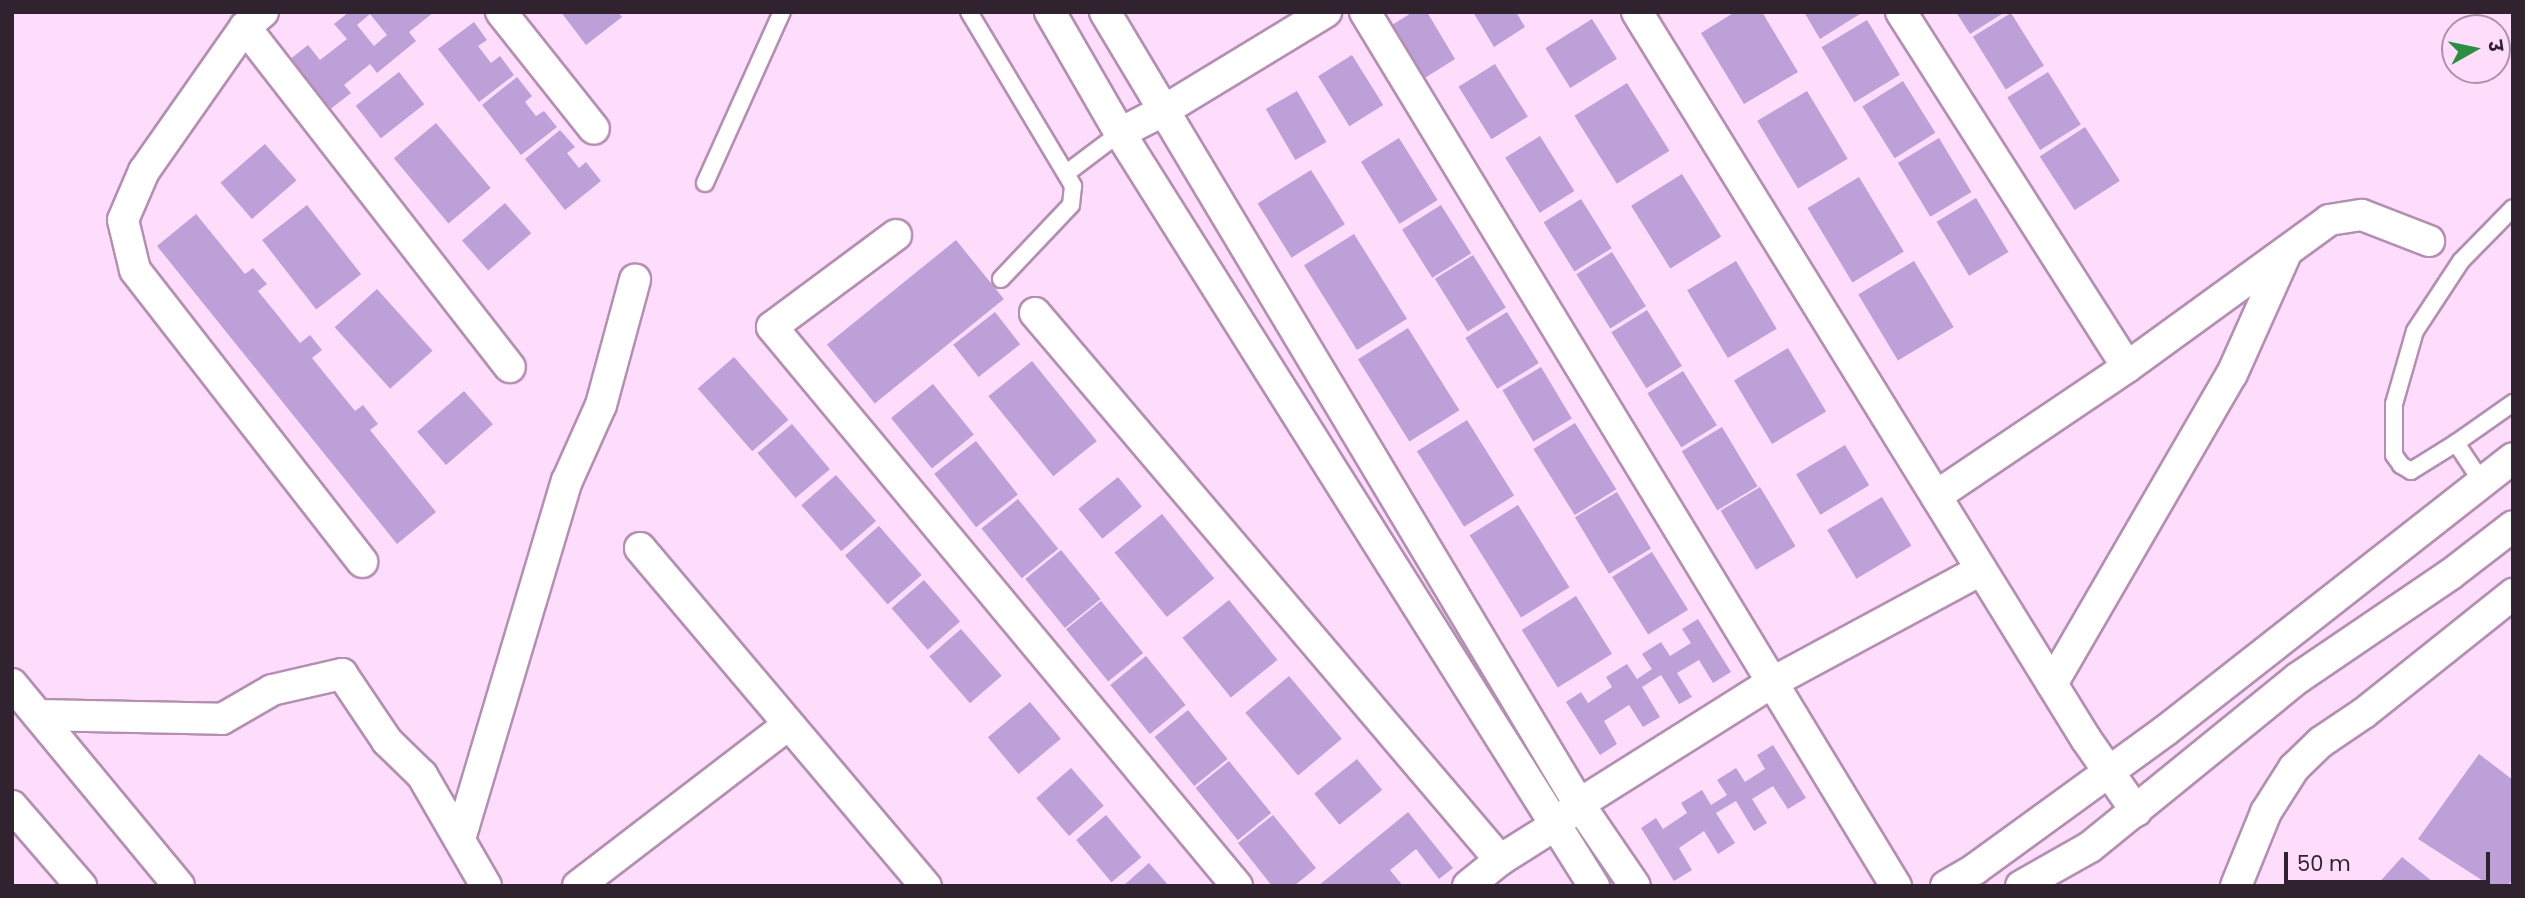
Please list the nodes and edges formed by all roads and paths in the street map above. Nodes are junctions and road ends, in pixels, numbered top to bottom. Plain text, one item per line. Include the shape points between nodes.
1 (501, 12) edge
2 (782, 12) edge
3 (970, 12) edge
4 (1050, 12) edge
5 (1105, 12) edge
6 (1326, 12) edge
7 (1365, 12) edge
8 (1637, 12) edge
9 (1901, 12) edge
10 (254, 20) edge
11 (1163, 111) junction
12 (594, 129) dead end
13 (1120, 133) junction
14 (1068, 172) junction
15 (705, 183) dead end
16 (2513, 208) edge
17 (895, 235) dead end
18 (2429, 242) dead end
19 (2288, 250) junction
20 (1001, 279) dead end
21 (635, 280) dead end
22 (1035, 313) dead end
23 (510, 367) dead end
24 (2127, 367) junction
25 (2513, 402) edge
26 (2456, 443) junction
27 (2513, 458) edge
28 (2482, 482) junction
29 (1936, 496) junction
30 (2513, 526) edge
31 (640, 548) dead end
32 (362, 562) dead end
33 (1981, 570) junction
34 (2513, 594) edge
35 (1771, 682) junction
36 (12, 684) edge
37 (2052, 684) junction
38 (38, 715) junction
39 (788, 725) junction
40 (2108, 774) junction
41 (1579, 804) junction
42 (12, 806) edge
43 (2136, 811) junction
44 (1554, 826) junction
45 (460, 839) junction
46 (1500, 860) junction
47 (81, 886) edge
48 (179, 886) edge
49 (486, 886) edge
50 (578, 886) edge
51 (926, 886) edge
52 (1237, 886) edge
53 (1468, 886) edge
54 (1594, 886) edge
55 (1634, 886) edge
56 (1896, 886) edge
57 (1946, 886) edge
58 (2021, 886) edge
59 (2236, 886) edge

1 - 12 street
2 - 15 lane
3 - 14 lane
4 - 13 street
5 - 11 street
6 - 11 street
7 - 35 street
8 - 29 street
9 - 24 street
10 - 23 street
10 - 32 street via 144,170 123,220 135,270
11 - 13 street
11 - 41 street
13 - 14 lane
13 - 44 street
14 - 20 lane via 1072,205
16 - 26 lane via 2461,261 2416,331 2394,404 2394,455 2411,471
17 - 52 street via 772,327
18 - 19 street via 2361,215 2329,220
19 - 24 street
19 - 37 street via 2232,374
21 - 45 street via 601,405 567,481
22 - 46 street
24 - 29 street
25 - 26 lane
26 - 28 lane
27 - 28 street
28 - 40 street
29 - 33 street
30 - 43 street via 2298,678
31 - 39 street
33 - 35 street
33 - 37 street
34 - 59 street via 2364,713 2320,741 2294,768 2266,812
35 - 41 street
35 - 56 street
36 - 38 street
37 - 40 street
38 - 45 street via 222,719 272,690 342,674 387,741 422,775
38 - 48 street
39 - 50 street
39 - 51 street
40 - 43 street
40 - 57 street
41 - 44 street
41 - 55 street
42 - 47 street
43 - 58 street via 2090,847
44 - 46 street
44 - 54 street
45 - 49 street
46 - 53 street

